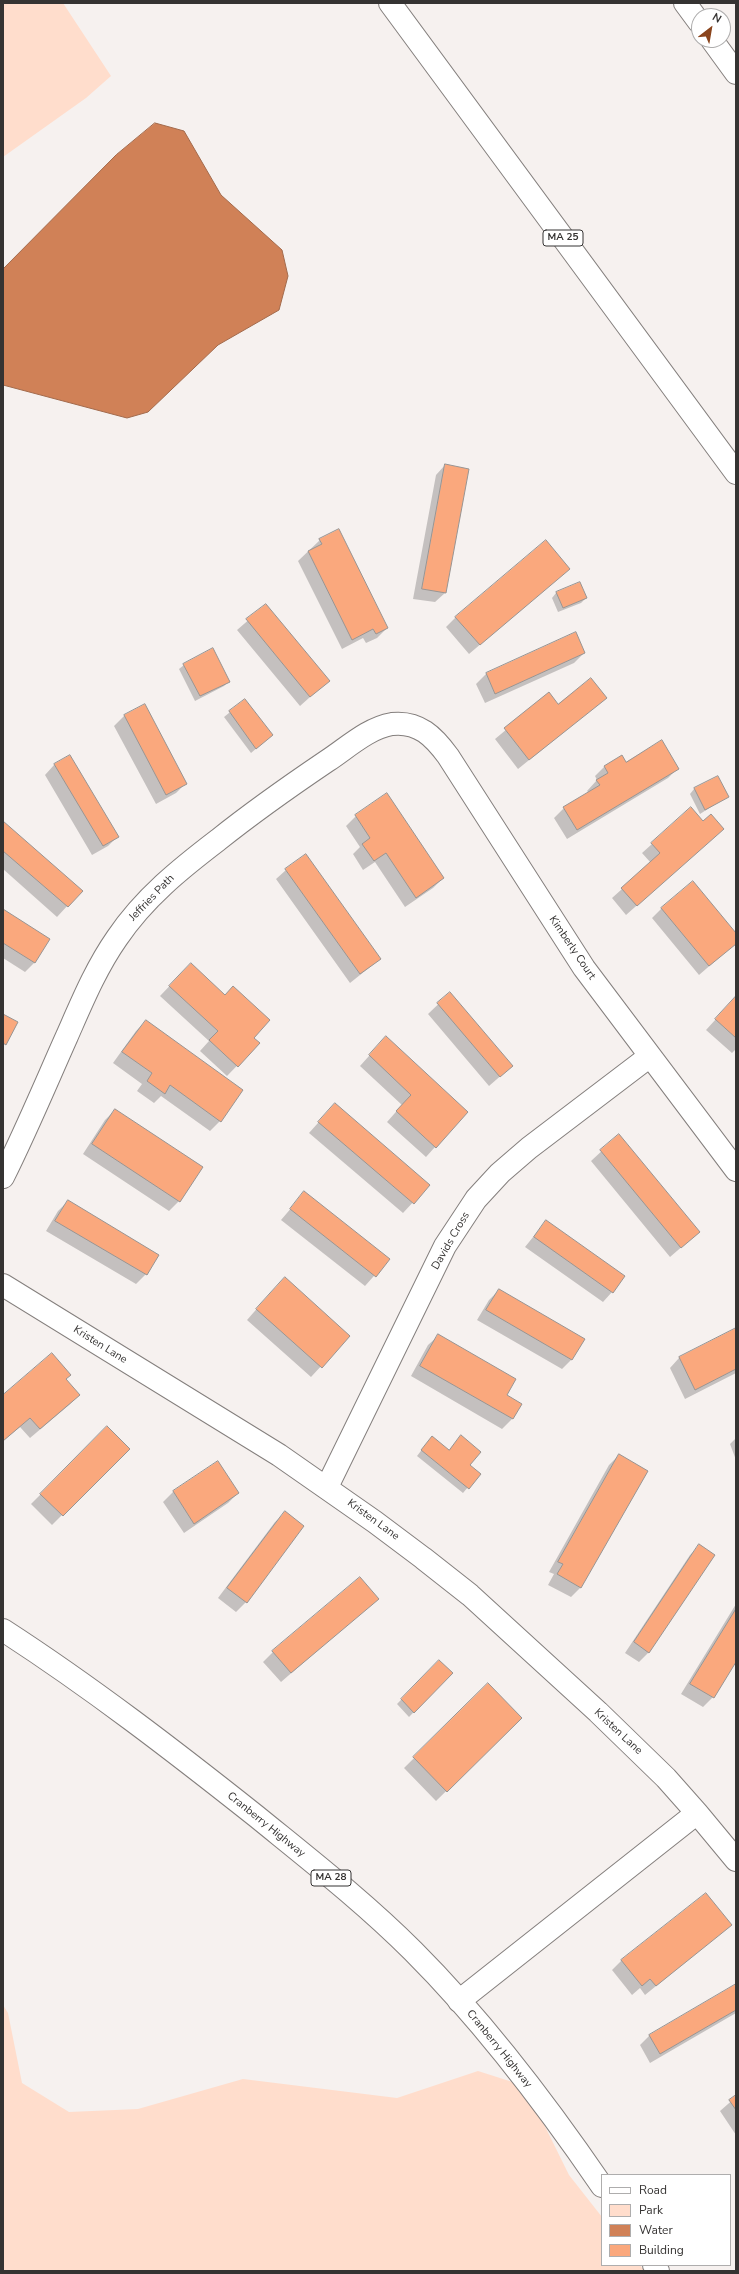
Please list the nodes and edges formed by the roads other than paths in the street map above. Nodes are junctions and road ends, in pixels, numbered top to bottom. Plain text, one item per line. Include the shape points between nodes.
1 (390, 3) edge
2 (685, 3) edge
3 (691, 11) edge
4 (718, 48) edge
5 (736, 73) edge
6 (736, 473) edge
7 (413, 725) joint
8 (650, 1056) junction
9 (736, 1170) edge
10 (3, 1177) edge
11 (3, 1285) edge
12 (327, 1487) junction
13 (3, 1630) edge
14 (697, 1813) junction
15 (736, 1860) edge
16 (459, 2001) junction
17 (601, 2185) edge

1 - 6 main road, MA 25
2 - 3 main road
4 - 5 main road
7 - 8 main road, Kimberly Court via 432,737 448,756 584,968
7 - 10 main road, Jeffries Path via 393,724 368,733 255,811 167,880 147,900 116,938 90,983
8 - 9 main road, Kimberly Court
8 - 12 main road, Davids Cross via 529,1148 500,1173 476,1199 445,1246
11 - 12 main road, Kristen Lane
12 - 14 main road, Kristen Lane via 470,1595 632,1745
13 - 16 main road, Cranberry Highway / MA 28 via 160,1740 303,1854 413,1951
14 - 15 main road, Kristen Lane
14 - 16 main road
16 - 17 main road, Cranberry Highway / MA 28 via 540,2100

